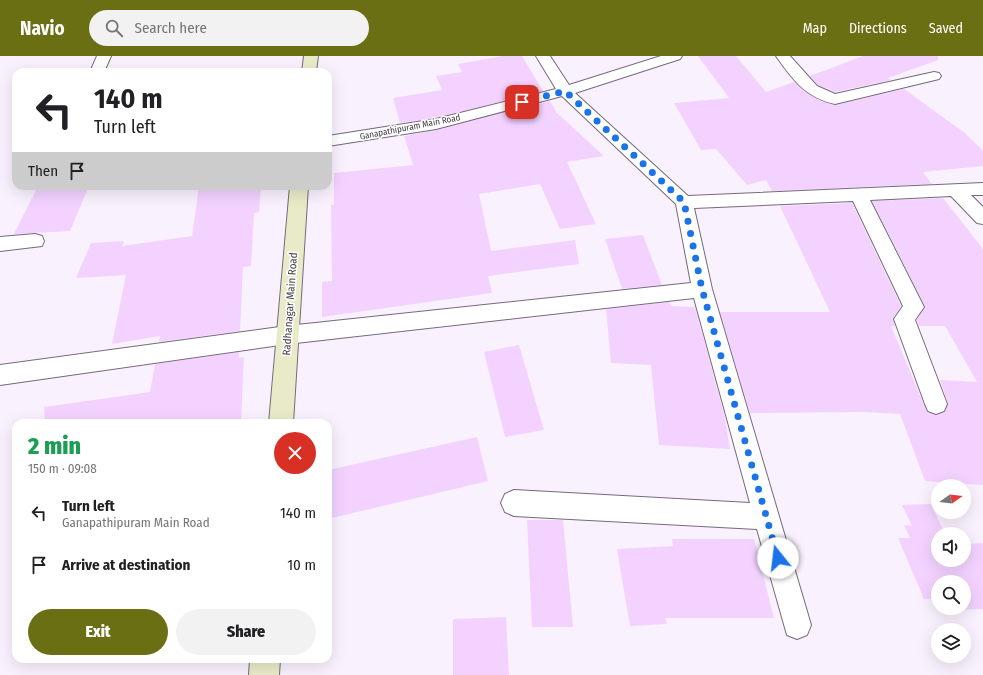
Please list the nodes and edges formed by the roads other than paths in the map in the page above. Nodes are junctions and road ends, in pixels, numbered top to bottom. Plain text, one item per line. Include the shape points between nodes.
1 (104, 56) edge
2 (310, 56) edge
3 (543, 56) edge
4 (675, 56) edge
5 (782, 56) edge
6 (99, 68) edge
7 (309, 68) edge
8 (934, 76) dead end
9 (565, 91) junction
10 (332, 140) edge
11 (983, 189) edge
12 (299, 190) edge
13 (956, 191) junction
14 (859, 195) junction
15 (684, 202) junction
16 (983, 218) edge
17 (35, 240) dead end
18 (0, 244) edge
19 (702, 289) junction
20 (287, 335) junction
21 (0, 375) edge
22 (936, 404) dead end
23 (281, 419) edge
24 (514, 504) dead end
25 (767, 517) junction
26 (797, 625) dead end
27 (265, 663) edge
28 (264, 675) edge

1 - 6 street
2 - 7 street
3 - 9 street
4 - 9 street, Ganapathipuram Main Road
5 - 8 street via 811,89 827,98 835,99
9 - 10 street, Ganapathipuram Main Road via 436,124
9 - 15 street
11 - 13 street
12 - 20 street, Radhanagar Main Road
13 - 14 street
13 - 16 street
14 - 15 street
14 - 22 street via 914,308 904,319
15 - 19 street
17 - 18 street
19 - 20 street
19 - 25 street
20 - 21 street
20 - 23 street, Radhanagar Main Road
24 - 25 street
25 - 26 street
27 - 28 street

